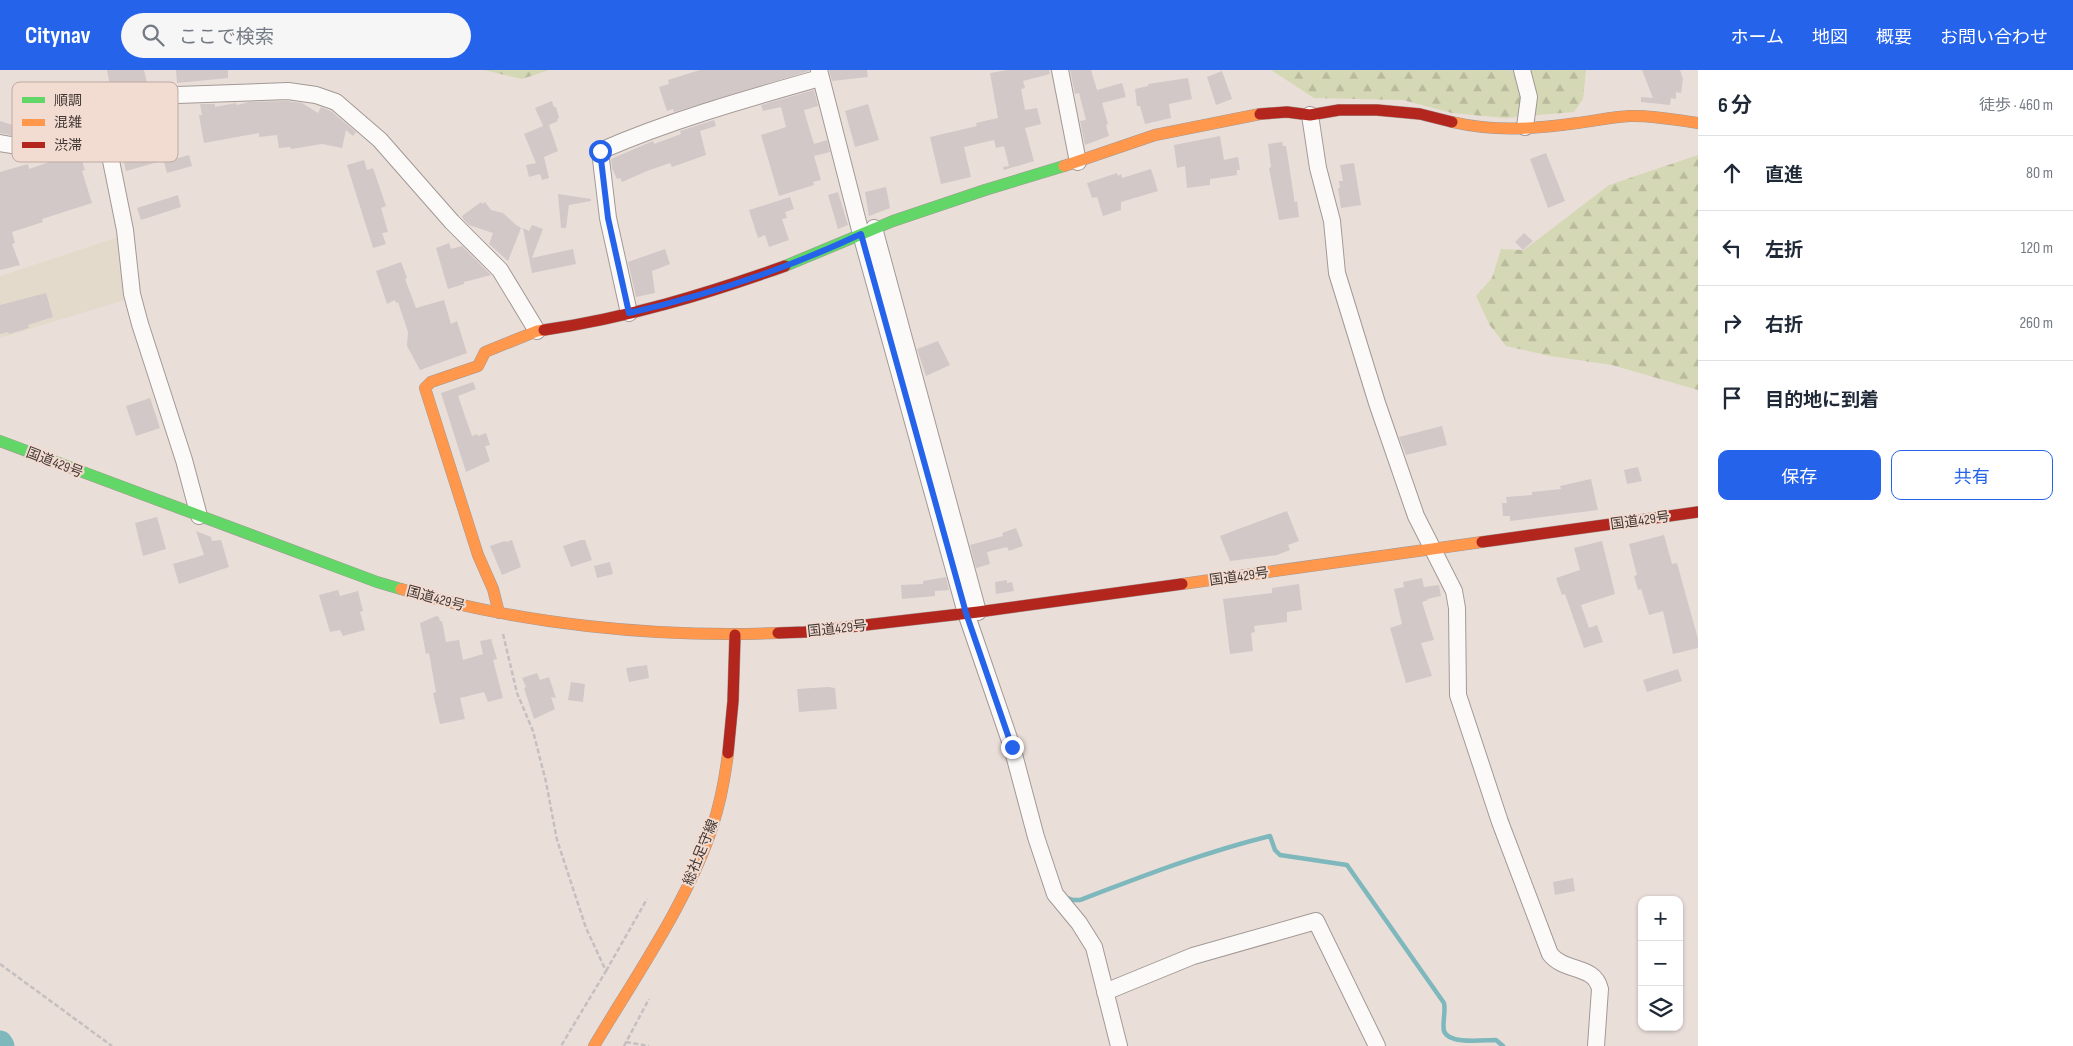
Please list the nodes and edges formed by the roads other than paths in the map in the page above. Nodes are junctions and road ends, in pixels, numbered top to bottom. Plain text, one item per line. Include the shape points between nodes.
1 (1060, 70) edge
2 (1522, 70) edge
3 (820, 74) edge
4 (178, 95) edge
5 (1310, 115) junction
6 (1698, 123) edge
7 (1525, 127) junction
8 (111, 162) edge
9 (1078, 162) junction
10 (868, 231) junction
11 (629, 313) junction
12 (537, 331) junction
13 (0, 442) edge
14 (1698, 512) edge
15 (199, 516) junction
16 (1432, 549) junction
17 (971, 612) junction
18 (498, 613) junction
19 (735, 635) junction
20 (1105, 992) junction
21 (594, 1046) edge
22 (1119, 1046) edge
23 (1377, 1046) edge
24 (1596, 1046) edge

1 - 9 street
2 - 7 street via 1529,97
3 - 10 street
3 - 11 street via 600,151 608,218
4 - 12 street via 288,91 336,102 380,140 452,222 500,270
5 - 7 main road via 1339,110 1401,111 1479,128 1506,130
5 - 9 main road via 1287,112 1259,114 1184,129 1155,135
5 - 16 street via 1318,168 1332,222 1337,273 1412,506
6 - 7 main road via 1628,116
8 - 15 street via 125,230 132,294
9 - 10 main road
10 - 11 main road via 720,289
10 - 17 street
11 - 12 main road
12 - 18 main road via 485,352 478,366 431,382 425,388 478,555 493,589
13 - 15 main road, 国道429号
14 - 16 main road, 国道429号
15 - 18 main road, 国道429号 via 376,582 444,602
16 - 17 main road, 国道429号
16 - 24 street via 1454,591 1459,650 1458,695 1500,822 1550,954 1565,966 1595,976 1600,989
17 - 19 main road, 国道429号 via 805,632
17 - 20 street via 1055,894 1088,935
18 - 19 main road, 国道429号 via 611,629
19 - 21 main road, 総社足守線 via 730,751 717,810 700,860
20 - 22 street
20 - 23 street via 1193,956 1316,921

